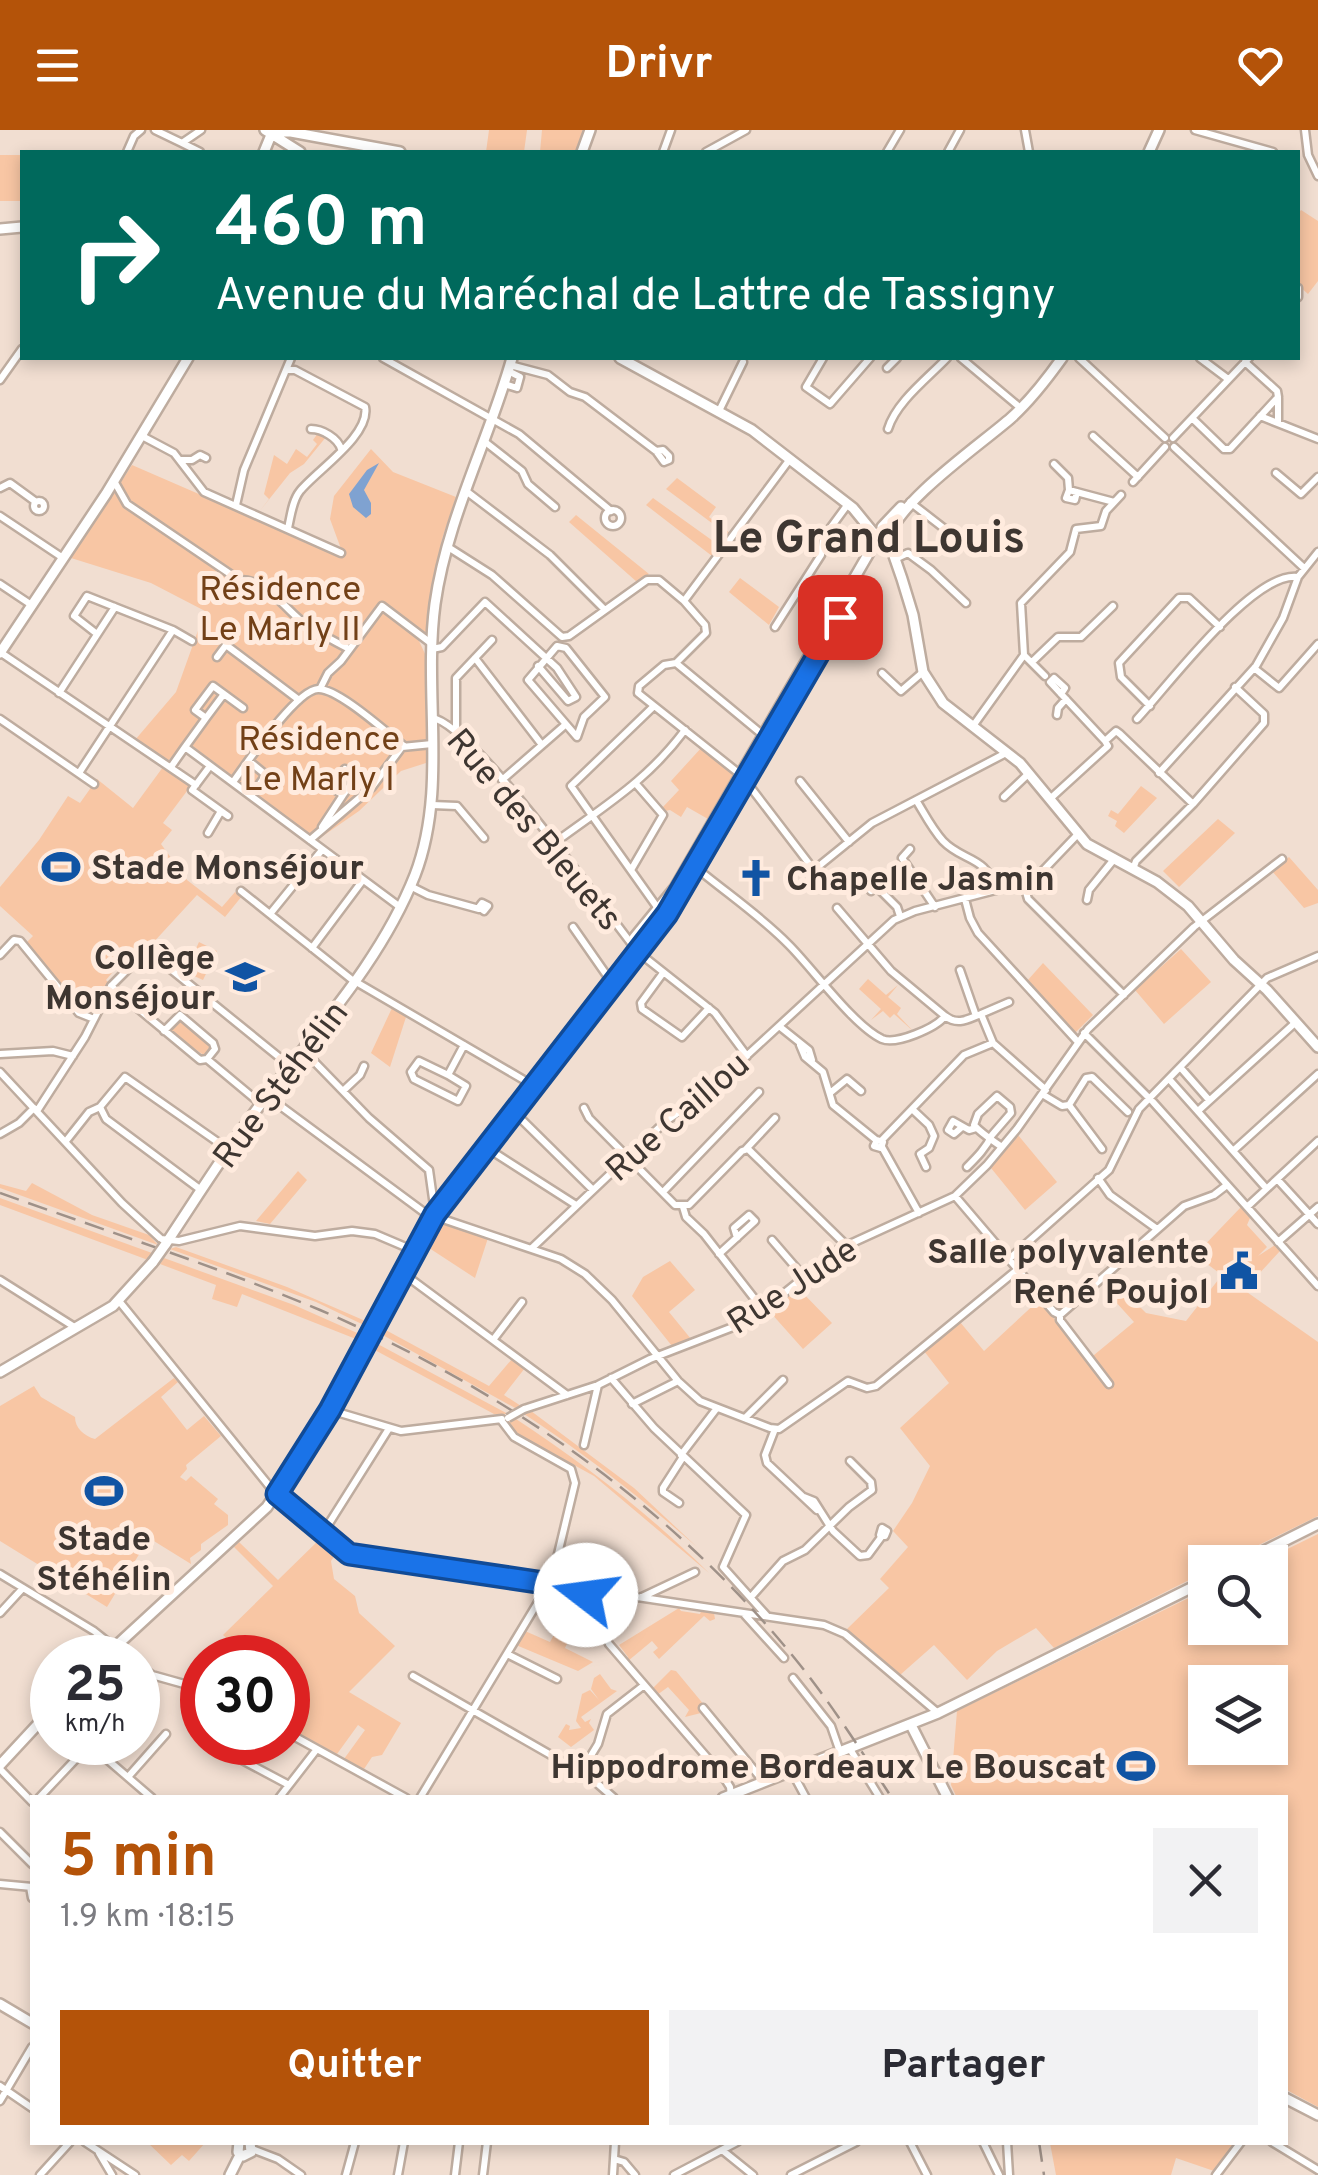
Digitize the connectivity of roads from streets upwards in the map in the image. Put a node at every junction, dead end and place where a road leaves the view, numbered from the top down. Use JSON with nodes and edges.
{"nodes":[{"id":1,"x":155,"y":130,"type":"edge"},
{"id":2,"x":201,"y":130,"type":"edge"},
{"id":3,"x":746,"y":130,"type":"edge"},
{"id":4,"x":1195,"y":130,"type":"edge"},
{"id":5,"x":1305,"y":130,"type":"edge"},
{"id":6,"x":270,"y":131,"type":"edge"},
{"id":7,"x":312,"y":136,"type":"junction"},
{"id":8,"x":179,"y":142,"type":"junction"},
{"id":9,"x":172,"y":150,"type":"edge"},
{"id":10,"x":196,"y":150,"type":"edge"},
{"id":11,"x":297,"y":150,"type":"edge"},
{"id":12,"x":300,"y":150,"type":"edge"},
{"id":13,"x":389,"y":150,"type":"edge"},
{"id":14,"x":710,"y":150,"type":"edge"},
{"id":15,"x":1266,"y":150,"type":"edge"},
{"id":16,"x":1300,"y":160,"type":"edge"},
{"id":17,"x":1311,"y":163,"type":"junction"},
{"id":18,"x":1318,"y":176,"type":"edge"},
{"id":19,"x":20,"y":353,"type":"edge"},
{"id":20,"x":187,"y":360,"type":"edge"},
{"id":21,"x":291,"y":360,"type":"edge"},
{"id":22,"x":388,"y":360,"type":"edge"},
{"id":23,"x":624,"y":360,"type":"edge"},
{"id":24,"x":821,"y":360,"type":"edge"},
{"id":25,"x":868,"y":360,"type":"edge"},
{"id":26,"x":895,"y":360,"type":"edge"},
{"id":27,"x":945,"y":360,"type":"edge"},
{"id":28,"x":963,"y":360,"type":"edge"},
{"id":29,"x":1057,"y":360,"type":"edge"},
{"id":30,"x":1081,"y":360,"type":"edge"},
{"id":31,"x":1203,"y":360,"type":"edge"},
{"id":32,"x":1247,"y":360,"type":"edge"},
{"id":33,"x":743,"y":362,"type":"dead end"},
{"id":34,"x":510,"y":364,"type":"edge"},
{"id":35,"x":887,"y":368,"type":"dead end"},
{"id":36,"x":286,"y":370,"type":"junction"},
{"id":37,"x":0,"y":380,"type":"edge"},
{"id":38,"x":1228,"y":380,"type":"junction"},
{"id":39,"x":1278,"y":397,"type":"junction"},
{"id":40,"x":1019,"y":406,"type":"junction"},
{"id":41,"x":719,"y":411,"type":"junction"},
{"id":42,"x":1260,"y":416,"type":"junction"},
{"id":43,"x":492,"y":417,"type":"junction"},
{"id":44,"x":1192,"y":418,"type":"junction"},
{"id":45,"x":1278,"y":422,"type":"junction"},
{"id":46,"x":311,"y":428,"type":"dead end"},
{"id":47,"x":888,"y":429,"type":"dead end"},
{"id":48,"x":142,"y":436,"type":"junction"},
{"id":49,"x":1093,"y":436,"type":"dead end"},
{"id":50,"x":1318,"y":439,"type":"edge"},
{"id":51,"x":484,"y":441,"type":"junction"},
{"id":52,"x":1169,"y":442,"type":"junction"},
{"id":53,"x":341,"y":449,"type":"junction"},
{"id":54,"x":656,"y":451,"type":"dead end"},
{"id":55,"x":206,"y":458,"type":"dead end"},
{"id":56,"x":790,"y":459,"type":"junction"},
{"id":57,"x":180,"y":460,"type":"junction"},
{"id":58,"x":1054,"y":464,"type":"dead end"},
{"id":59,"x":1276,"y":473,"type":"dead end"},
{"id":60,"x":1318,"y":478,"type":"edge"},
{"id":61,"x":114,"y":481,"type":"junction"},
{"id":62,"x":0,"y":488,"type":"edge"},
{"id":63,"x":466,"y":491,"type":"junction"},
{"id":64,"x":1121,"y":495,"type":"dead end"},
{"id":65,"x":36,"y":502,"type":"dead end"},
{"id":66,"x":1114,"y":502,"type":"junction"},
{"id":67,"x":911,"y":503,"type":"junction"},
{"id":68,"x":848,"y":504,"type":"junction"},
{"id":69,"x":236,"y":506,"type":"junction"},
{"id":70,"x":554,"y":507,"type":"dead end"},
{"id":71,"x":611,"y":511,"type":"dead end"},
{"id":72,"x":0,"y":516,"type":"edge"},
{"id":73,"x":288,"y":528,"type":"junction"},
{"id":74,"x":882,"y":535,"type":"junction"},
{"id":75,"x":959,"y":540,"type":"dead end"},
{"id":76,"x":448,"y":546,"type":"junction"},
{"id":77,"x":1318,"y":552,"type":"edge"},
{"id":78,"x":341,"y":553,"type":"dead end"},
{"id":79,"x":63,"y":558,"type":"junction"},
{"id":80,"x":897,"y":558,"type":"junction"},
{"id":81,"x":1304,"y":568,"type":"junction"},
{"id":82,"x":1298,"y":577,"type":"junction"},
{"id":83,"x":0,"y":584,"type":"edge"},
{"id":84,"x":684,"y":601,"type":"junction"},
{"id":85,"x":966,"y":602,"type":"dead end"},
{"id":86,"x":30,"y":604,"type":"junction"},
{"id":87,"x":1113,"y":606,"type":"dead end"},
{"id":88,"x":115,"y":607,"type":"junction"},
{"id":89,"x":604,"y":610,"type":"junction"},
{"id":90,"x":775,"y":627,"type":"dead end"},
{"id":91,"x":1220,"y":627,"type":"junction"},
{"id":92,"x":173,"y":630,"type":"junction"},
{"id":93,"x":97,"y":634,"type":"junction"},
{"id":94,"x":492,"y":640,"type":"dead end"},
{"id":95,"x":192,"y":641,"type":"dead end"},
{"id":96,"x":1318,"y":644,"type":"edge"},
{"id":97,"x":432,"y":647,"type":"junction"},
{"id":98,"x":349,"y":649,"type":"junction"},
{"id":99,"x":0,"y":652,"type":"edge"},
{"id":100,"x":1024,"y":654,"type":"junction"},
{"id":101,"x":217,"y":657,"type":"dead end"},
{"id":102,"x":474,"y":658,"type":"junction"},
{"id":103,"x":544,"y":658,"type":"junction"},
{"id":104,"x":676,"y":662,"type":"junction"},
{"id":105,"x":1032,"y":662,"type":"junction"},
{"id":106,"x":538,"y":666,"type":"junction"},
{"id":107,"x":1254,"y":668,"type":"junction"},
{"id":108,"x":923,"y":672,"type":"junction"},
{"id":109,"x":882,"y":673,"type":"dead end"},
{"id":110,"x":1045,"y":676,"type":"dead end"},
{"id":111,"x":1236,"y":687,"type":"junction"},
{"id":112,"x":320,"y":689,"type":"junction"},
{"id":113,"x":59,"y":693,"type":"junction"},
{"id":114,"x":224,"y":694,"type":"junction"},
{"id":115,"x":299,"y":700,"type":"junction"},
{"id":116,"x":654,"y":706,"type":"junction"},
{"id":117,"x":1150,"y":706,"type":"junction"},
{"id":118,"x":243,"y":708,"type":"dead end"},
{"id":119,"x":1057,"y":715,"type":"dead end"},
{"id":120,"x":962,"y":717,"type":"junction"},
{"id":121,"x":206,"y":718,"type":"junction"},
{"id":122,"x":432,"y":718,"type":"junction"},
{"id":123,"x":1137,"y":719,"type":"dead end"},
{"id":124,"x":0,"y":720,"type":"edge"},
{"id":125,"x":565,"y":725,"type":"junction"},
{"id":126,"x":109,"y":726,"type":"junction"},
{"id":127,"x":974,"y":726,"type":"junction"},
{"id":128,"x":685,"y":730,"type":"junction"},
{"id":129,"x":456,"y":731,"type":"junction"},
{"id":130,"x":767,"y":737,"type":"junction"},
{"id":131,"x":432,"y":744,"type":"junction"},
{"id":132,"x":1107,"y":744,"type":"junction"},
{"id":133,"x":542,"y":745,"type":"junction"},
{"id":134,"x":404,"y":746,"type":"junction"},
{"id":135,"x":185,"y":747,"type":"junction"},
{"id":136,"x":1006,"y":752,"type":"junction"},
{"id":137,"x":1015,"y":760,"type":"junction"},
{"id":138,"x":249,"y":761,"type":"junction"},
{"id":139,"x":210,"y":766,"type":"junction"},
{"id":140,"x":170,"y":767,"type":"junction"},
{"id":141,"x":79,"y":773,"type":"junction"},
{"id":142,"x":1160,"y":774,"type":"junction"},
{"id":143,"x":357,"y":776,"type":"junction"},
{"id":144,"x":1026,"y":776,"type":"junction"},
{"id":145,"x":743,"y":778,"type":"junction"},
{"id":146,"x":502,"y":780,"type":"junction"},
{"id":147,"x":800,"y":781,"type":"dead end"},
{"id":148,"x":232,"y":782,"type":"junction"},
{"id":149,"x":94,"y":784,"type":"dead end"},
{"id":150,"x":637,"y":785,"type":"junction"},
{"id":151,"x":372,"y":786,"type":"junction"},
{"id":152,"x":194,"y":788,"type":"junction"},
{"id":153,"x":251,"y":796,"type":"junction"},
{"id":154,"x":342,"y":796,"type":"junction"},
{"id":155,"x":1004,"y":797,"type":"dead end"},
{"id":156,"x":1051,"y":798,"type":"junction"},
{"id":157,"x":916,"y":800,"type":"junction"},
{"id":158,"x":1194,"y":804,"type":"junction"},
{"id":159,"x":432,"y":805,"type":"junction"},
{"id":160,"x":591,"y":816,"type":"junction"},
{"id":161,"x":322,"y":828,"type":"junction"},
{"id":162,"x":208,"y":833,"type":"dead end"},
{"id":163,"x":1078,"y":834,"type":"junction"},
{"id":164,"x":484,"y":838,"type":"dead end"},
{"id":165,"x":310,"y":840,"type":"junction"},
{"id":166,"x":849,"y":842,"type":"junction"},
{"id":167,"x":552,"y":844,"type":"junction"},
{"id":168,"x":910,"y":849,"type":"dead end"},
{"id":169,"x":322,"y":850,"type":"junction"},
{"id":170,"x":1114,"y":859,"type":"junction"},
{"id":171,"x":1282,"y":859,"type":"dead end"},
{"id":172,"x":694,"y":866,"type":"junction"},
{"id":173,"x":1134,"y":868,"type":"junction"},
{"id":174,"x":631,"y":871,"type":"junction"},
{"id":175,"x":364,"y":880,"type":"junction"},
{"id":176,"x":1023,"y":882,"type":"junction"},
{"id":177,"x":875,"y":885,"type":"dead end"},
{"id":178,"x":410,"y":886,"type":"junction"},
{"id":179,"x":996,"y":890,"type":"junction"},
{"id":180,"x":241,"y":891,"type":"dead end"},
{"id":181,"x":964,"y":899,"type":"junction"},
{"id":182,"x":1087,"y":900,"type":"dead end"},
{"id":183,"x":400,"y":907,"type":"junction"},
{"id":184,"x":657,"y":907,"type":"junction"},
{"id":185,"x":935,"y":907,"type":"junction"},
{"id":186,"x":837,"y":908,"type":"dead end"},
{"id":187,"x":479,"y":909,"type":"dead end"},
{"id":188,"x":270,"y":914,"type":"junction"},
{"id":189,"x":900,"y":916,"type":"junction"},
{"id":190,"x":1203,"y":923,"type":"junction"},
{"id":191,"x":573,"y":926,"type":"dead end"},
{"id":192,"x":866,"y":943,"type":"junction"},
{"id":193,"x":312,"y":948,"type":"junction"},
{"id":194,"x":636,"y":949,"type":"junction"},
{"id":195,"x":0,"y":955,"type":"edge"},
{"id":196,"x":1316,"y":960,"type":"edge"},
{"id":197,"x":960,"y":970,"type":"dead end"},
{"id":198,"x":663,"y":973,"type":"junction"},
{"id":199,"x":610,"y":980,"type":"junction"},
{"id":200,"x":357,"y":982,"type":"junction"},
{"id":201,"x":824,"y":984,"type":"junction"},
{"id":202,"x":112,"y":986,"type":"junction"},
{"id":203,"x":1260,"y":986,"type":"junction"},
{"id":204,"x":1124,"y":995,"type":"junction"},
{"id":205,"x":1009,"y":1002,"type":"dead end"},
{"id":206,"x":710,"y":1008,"type":"junction"},
{"id":207,"x":979,"y":1015,"type":"junction"},
{"id":208,"x":945,"y":1016,"type":"junction"},
{"id":209,"x":94,"y":1019,"type":"junction"},
{"id":210,"x":1293,"y":1024,"type":"junction"},
{"id":211,"x":778,"y":1026,"type":"junction"},
{"id":212,"x":164,"y":1030,"type":"junction"},
{"id":213,"x":1084,"y":1033,"type":"junction"},
{"id":214,"x":1078,"y":1041,"type":"junction"},
{"id":215,"x":993,"y":1043,"type":"junction"},
{"id":216,"x":464,"y":1044,"type":"junction"},
{"id":217,"x":1318,"y":1047,"type":"edge"},
{"id":218,"x":303,"y":1050,"type":"junction"},
{"id":219,"x":0,"y":1054,"type":"edge"},
{"id":220,"x":73,"y":1056,"type":"junction"},
{"id":221,"x":747,"y":1056,"type":"junction"},
{"id":222,"x":1318,"y":1056,"type":"edge"},
{"id":223,"x":207,"y":1060,"type":"junction"},
{"id":224,"x":290,"y":1066,"type":"junction"},
{"id":225,"x":364,"y":1066,"type":"dead end"},
{"id":226,"x":1180,"y":1067,"type":"junction"},
{"id":227,"x":0,"y":1072,"type":"edge"},
{"id":228,"x":1318,"y":1074,"type":"edge"},
{"id":229,"x":448,"y":1076,"type":"junction"},
{"id":230,"x":1169,"y":1079,"type":"junction"},
{"id":231,"x":532,"y":1084,"type":"junction"},
{"id":232,"x":343,"y":1091,"type":"junction"},
{"id":233,"x":861,"y":1091,"type":"dead end"},
{"id":234,"x":758,"y":1092,"type":"dead end"},
{"id":235,"x":1044,"y":1092,"type":"junction"},
{"id":236,"x":830,"y":1094,"type":"junction"},
{"id":237,"x":1149,"y":1098,"type":"junction"},
{"id":238,"x":264,"y":1100,"type":"junction"},
{"id":239,"x":1209,"y":1100,"type":"junction"},
{"id":240,"x":1068,"y":1104,"type":"junction"},
{"id":241,"x":100,"y":1108,"type":"junction"},
{"id":242,"x":584,"y":1108,"type":"dead end"},
{"id":243,"x":36,"y":1109,"type":"junction"},
{"id":244,"x":912,"y":1109,"type":"junction"},
{"id":245,"x":1198,"y":1111,"type":"junction"},
{"id":246,"x":514,"y":1112,"type":"junction"},
{"id":247,"x":1128,"y":1112,"type":"dead end"},
{"id":248,"x":775,"y":1118,"type":"dead end"},
{"id":249,"x":962,"y":1128,"type":"dead end"},
{"id":250,"x":976,"y":1128,"type":"junction"},
{"id":251,"x":0,"y":1134,"type":"edge"},
{"id":252,"x":990,"y":1138,"type":"junction"},
{"id":253,"x":66,"y":1141,"type":"junction"},
{"id":254,"x":1318,"y":1141,"type":"edge"},
{"id":255,"x":880,"y":1143,"type":"junction"},
{"id":256,"x":1002,"y":1147,"type":"junction"},
{"id":257,"x":486,"y":1148,"type":"junction"},
{"id":258,"x":1102,"y":1149,"type":"dead end"},
{"id":259,"x":229,"y":1150,"type":"junction"},
{"id":260,"x":745,"y":1150,"type":"junction"},
{"id":261,"x":1233,"y":1151,"type":"junction"},
{"id":262,"x":628,"y":1157,"type":"junction"},
{"id":263,"x":926,"y":1167,"type":"dead end"},
{"id":264,"x":966,"y":1167,"type":"dead end"},
{"id":265,"x":1098,"y":1178,"type":"junction"},
{"id":266,"x":1276,"y":1179,"type":"junction"},
{"id":267,"x":1227,"y":1186,"type":"junction"},
{"id":268,"x":1266,"y":1188,"type":"junction"},
{"id":269,"x":202,"y":1190,"type":"junction"},
{"id":270,"x":593,"y":1190,"type":"junction"},
{"id":271,"x":662,"y":1192,"type":"junction"},
{"id":272,"x":954,"y":1196,"type":"junction"},
{"id":273,"x":576,"y":1205,"type":"junction"},
{"id":274,"x":682,"y":1206,"type":"junction"},
{"id":275,"x":1246,"y":1206,"type":"junction"},
{"id":276,"x":1318,"y":1207,"type":"edge"},
{"id":277,"x":919,"y":1213,"type":"junction"},
{"id":278,"x":430,"y":1214,"type":"junction"},
{"id":279,"x":1309,"y":1215,"type":"junction"},
{"id":280,"x":1318,"y":1224,"type":"edge"},
{"id":281,"x":1158,"y":1228,"type":"junction"},
{"id":282,"x":737,"y":1238,"type":"dead end"},
{"id":283,"x":772,"y":1240,"type":"dead end"},
{"id":284,"x":1278,"y":1242,"type":"junction"},
{"id":285,"x":166,"y":1243,"type":"junction"},
{"id":286,"x":846,"y":1244,"type":"junction"},
{"id":287,"x":532,"y":1249,"type":"junction"},
{"id":288,"x":416,"y":1252,"type":"junction"},
{"id":289,"x":719,"y":1254,"type":"junction"},
{"id":290,"x":1009,"y":1259,"type":"junction"},
{"id":291,"x":1018,"y":1269,"type":"junction"},
{"id":292,"x":404,"y":1274,"type":"junction"},
{"id":293,"x":804,"y":1277,"type":"junction"},
{"id":294,"x":0,"y":1280,"type":"edge"},
{"id":295,"x":1318,"y":1286,"type":"edge"},
{"id":296,"x":119,"y":1302,"type":"junction"},
{"id":297,"x":522,"y":1302,"type":"dead end"},
{"id":298,"x":764,"y":1310,"type":"junction"},
{"id":299,"x":1061,"y":1314,"type":"junction"},
{"id":300,"x":76,"y":1328,"type":"junction"},
{"id":301,"x":493,"y":1340,"type":"junction"},
{"id":302,"x":658,"y":1356,"type":"junction"},
{"id":303,"x":0,"y":1372,"type":"edge"},
{"id":304,"x":611,"y":1378,"type":"junction"},
{"id":305,"x":783,"y":1380,"type":"dead end"},
{"id":306,"x":678,"y":1381,"type":"junction"},
{"id":307,"x":1109,"y":1384,"type":"dead end"},
{"id":308,"x":598,"y":1385,"type":"junction"},
{"id":309,"x":568,"y":1396,"type":"junction"},
{"id":310,"x":632,"y":1404,"type":"junction"},
{"id":311,"x":716,"y":1408,"type":"junction"},
{"id":312,"x":330,"y":1410,"type":"junction"},
{"id":313,"x":744,"y":1418,"type":"junction"},
{"id":314,"x":504,"y":1419,"type":"junction"},
{"id":315,"x":775,"y":1429,"type":"junction"},
{"id":316,"x":388,"y":1430,"type":"junction"},
{"id":317,"x":584,"y":1444,"type":"dead end"},
{"id":318,"x":682,"y":1456,"type":"junction"},
{"id":319,"x":850,"y":1460,"type":"dead end"},
{"id":320,"x":277,"y":1494,"type":"junction"},
{"id":321,"x":680,"y":1503,"type":"dead end"},
{"id":322,"x":1318,"y":1524,"type":"edge"},
{"id":323,"x":831,"y":1525,"type":"junction"},
{"id":324,"x":324,"y":1533,"type":"junction"},
{"id":325,"x":882,"y":1536,"type":"dead end"},
{"id":326,"x":1276,"y":1545,"type":"edge"},
{"id":327,"x":696,"y":1572,"type":"dead end"},
{"id":328,"x":0,"y":1574,"type":"edge"},
{"id":329,"x":549,"y":1584,"type":"junction"},
{"id":330,"x":23,"y":1588,"type":"junction"},
{"id":331,"x":584,"y":1589,"type":"junction"},
{"id":332,"x":1188,"y":1589,"type":"edge"},
{"id":333,"x":750,"y":1597,"type":"junction"},
{"id":334,"x":642,"y":1598,"type":"junction"},
{"id":335,"x":0,"y":1612,"type":"edge"},
{"id":336,"x":745,"y":1615,"type":"junction"},
{"id":337,"x":768,"y":1617,"type":"junction"},
{"id":338,"x":95,"y":1635,"type":"edge"},
{"id":339,"x":127,"y":1635,"type":"edge"},
{"id":340,"x":507,"y":1654,"type":"junction"},
{"id":341,"x":784,"y":1658,"type":"dead end"},
{"id":342,"x":413,"y":1676,"type":"dead end"},
{"id":343,"x":794,"y":1678,"type":"dead end"},
{"id":344,"x":558,"y":1680,"type":"dead end"},
{"id":345,"x":644,"y":1686,"type":"junction"},
{"id":346,"x":704,"y":1708,"type":"dead end"},
{"id":347,"x":471,"y":1710,"type":"junction"},
{"id":348,"x":938,"y":1714,"type":"junction"},
{"id":349,"x":911,"y":1725,"type":"junction"},
{"id":350,"x":166,"y":1734,"type":"dead end"},
{"id":351,"x":30,"y":1735,"type":"edge"},
{"id":352,"x":310,"y":1745,"type":"edge"},
{"id":353,"x":317,"y":1749,"type":"junction"},
{"id":354,"x":845,"y":1751,"type":"junction"},
{"id":355,"x":68,"y":1765,"type":"edge"},
{"id":356,"x":113,"y":1765,"type":"edge"},
{"id":357,"x":251,"y":1765,"type":"edge"},
{"id":358,"x":0,"y":1767,"type":"edge"},
{"id":359,"x":581,"y":1772,"type":"junction"},
{"id":360,"x":792,"y":1772,"type":"junction"},
{"id":361,"x":128,"y":1777,"type":"junction"},
{"id":362,"x":764,"y":1782,"type":"junction"},
{"id":363,"x":289,"y":1786,"type":"junction"},
{"id":364,"x":31,"y":1795,"type":"edge"},
{"id":365,"x":41,"y":1795,"type":"edge"},
{"id":366,"x":147,"y":1795,"type":"edge"},
{"id":367,"x":282,"y":1795,"type":"edge"},
{"id":368,"x":401,"y":1795,"type":"edge"},
{"id":369,"x":422,"y":1795,"type":"edge"},
{"id":370,"x":610,"y":1795,"type":"edge"},
{"id":371,"x":728,"y":1795,"type":"edge"},
{"id":372,"x":733,"y":1795,"type":"edge"},
{"id":373,"x":804,"y":1795,"type":"edge"},
{"id":374,"x":878,"y":1795,"type":"edge"},
{"id":375,"x":946,"y":1795,"type":"edge"},
{"id":376,"x":0,"y":1832,"type":"edge"},
{"id":377,"x":30,"y":1862,"type":"edge"},
{"id":378,"x":0,"y":1884,"type":"edge"},
{"id":379,"x":30,"y":1887,"type":"edge"},
{"id":380,"x":0,"y":2004,"type":"edge"},
{"id":381,"x":30,"y":2023,"type":"edge"},
{"id":382,"x":30,"y":2050,"type":"edge"},
{"id":383,"x":3,"y":2089,"type":"edge"},
{"id":384,"x":1288,"y":2100,"type":"edge"},
{"id":385,"x":0,"y":2101,"type":"edge"},
{"id":386,"x":30,"y":2107,"type":"edge"},
{"id":387,"x":1318,"y":2115,"type":"edge"},
{"id":388,"x":67,"y":2145,"type":"edge"},
{"id":389,"x":89,"y":2145,"type":"edge"},
{"id":390,"x":354,"y":2145,"type":"edge"},
{"id":391,"x":403,"y":2145,"type":"edge"},
{"id":392,"x":459,"y":2145,"type":"edge"},
{"id":393,"x":487,"y":2145,"type":"edge"},
{"id":394,"x":614,"y":2145,"type":"edge"},
{"id":395,"x":731,"y":2145,"type":"edge"},
{"id":396,"x":850,"y":2145,"type":"edge"},
{"id":397,"x":912,"y":2145,"type":"edge"},
{"id":398,"x":984,"y":2145,"type":"edge"},
{"id":399,"x":1007,"y":2145,"type":"edge"},
{"id":400,"x":1239,"y":2145,"type":"edge"},
{"id":401,"x":1277,"y":2145,"type":"edge"},
{"id":402,"x":238,"y":2146,"type":"edge"},
{"id":403,"x":251,"y":2146,"type":"edge"},
{"id":404,"x":722,"y":2150,"type":"junction"},
{"id":405,"x":99,"y":2152,"type":"junction"},
{"id":406,"x":614,"y":2160,"type":"junction"},
{"id":407,"x":1318,"y":2170,"type":"edge"},
{"id":408,"x":40,"y":2175,"type":"edge"},
{"id":409,"x":112,"y":2175,"type":"edge"},
{"id":410,"x":135,"y":2175,"type":"edge"},
{"id":411,"x":230,"y":2175,"type":"edge"},
{"id":412,"x":301,"y":2175,"type":"edge"},
{"id":413,"x":346,"y":2175,"type":"edge"},
{"id":414,"x":398,"y":2175,"type":"edge"},
{"id":415,"x":455,"y":2175,"type":"edge"},
{"id":416,"x":483,"y":2175,"type":"edge"},
{"id":417,"x":613,"y":2175,"type":"edge"},
{"id":418,"x":635,"y":2175,"type":"edge"},
{"id":419,"x":674,"y":2175,"type":"edge"},
{"id":420,"x":753,"y":2175,"type":"edge"},
{"id":421,"x":792,"y":2175,"type":"edge"},
{"id":422,"x":927,"y":2175,"type":"edge"},
{"id":423,"x":999,"y":2175,"type":"edge"},
{"id":424,"x":1008,"y":2175,"type":"edge"},
{"id":425,"x":1216,"y":2175,"type":"edge"}],
"edges":[{"from":1,"to":8,"type":"street"},
{"from":2,"to":8,"type":"street"},
{"from":3,"to":14,"type":"street"},
{"from":4,"to":15,"type":"street"},
{"from":5,"to":17,"type":"street"},
{"from":6,"to":7,"type":"street"},
{"from":6,"to":11,"type":"street"},
{"from":7,"to":12,"type":"street"},
{"from":7,"to":13,"type":"street"},
{"from":8,"to":9,"type":"street"},
{"from":8,"to":10,"type":"street"},
{"from":16,"to":17,"type":"street"},
{"from":17,"to":18,"type":"street"},
{"from":19,"to":37,"type":"street"},
{"from":20,"to":48,"type":"street"},
{"from":21,"to":36,"type":"street"},
{"from":22,"to":43,"type":"street"},
{"from":23,"to":41,"type":"street"},
{"from":24,"to":25,"type":"street"},
{"from":26,"to":35,"type":"street"},
{"from":27,"to":47,"type":"street"},
{"from":28,"to":40,"type":"street"},
{"from":29,"to":40,"type":"street"},
{"from":30,"to":52,"type":"street"},
{"from":31,"to":38,"type":"street"},
{"from":32,"to":38,"type":"street"},
{"from":32,"to":39,"type":"street"},
{"from":33,"to":41,"type":"street"},
{"from":34,"to":43,"type":"street","name":"Rue Stéhélin"},
{"from":34,"to":54,"type":"street"},
{"from":36,"to":53,"type":"street"},
{"from":36,"to":69,"type":"street"},
{"from":38,"to":44,"type":"street"},
{"from":39,"to":42,"type":"street"},
{"from":39,"to":45,"type":"street"},
{"from":40,"to":67,"type":"street"},
{"from":40,"to":74,"type":"street"},
{"from":41,"to":56,"type":"street"},
{"from":42,"to":44,"type":"street"},
{"from":42,"to":45,"type":"street"},
{"from":43,"to":51,"type":"street","name":"Rue Stéhélin"},
{"from":43,"to":71,"type":"street"},
{"from":44,"to":52,"type":"street"},
{"from":45,"to":50,"type":"street"},
{"from":46,"to":53,"type":"street"},
{"from":48,"to":57,"type":"street"},
{"from":48,"to":61,"type":"street"},
{"from":49,"to":52,"type":"street"},
{"from":51,"to":63,"type":"street","name":"Rue Stéhélin"},
{"from":51,"to":70,"type":"street"},
{"from":52,"to":81,"type":"street"},
{"from":53,"to":73,"type":"street"},
{"from":55,"to":57,"type":"street"},
{"from":56,"to":68,"type":"street"},
{"from":56,"to":84,"type":"street"},
{"from":57,"to":69,"type":"street"},
{"from":58,"to":66,"type":"street"},
{"from":59,"to":60,"type":"street"},
{"from":61,"to":79,"type":"street"},
{"from":61,"to":98,"type":"street"},
{"from":62,"to":65,"type":"street"},
{"from":63,"to":76,"type":"street","name":"Rue Stéhélin"},
{"from":63,"to":89,"type":"street"},
{"from":64,"to":66,"type":"street"},
{"from":66,"to":100,"type":"street"},
{"from":67,"to":74,"type":"street"},
{"from":67,"to":75,"type":"street"},
{"from":68,"to":74,"type":"street"},
{"from":68,"to":90,"type":"street"},
{"from":69,"to":73,"type":"street"},
{"from":72,"to":79,"type":"street"},
{"from":73,"to":78,"type":"street"},
{"from":74,"to":80,"type":"street"},
{"from":74,"to":130,"type":"street"},
{"from":76,"to":89,"type":"street"},
{"from":76,"to":97,"type":"street","name":"Rue Stéhélin"},
{"from":77,"to":81,"type":"street"},
{"from":79,"to":86,"type":"street"},
{"from":80,"to":85,"type":"street"},
{"from":80,"to":108,"type":"street"},
{"from":80,"to":120,"type":"street"},
{"from":81,"to":82,"type":"street"},
{"from":82,"to":91,"type":"street"},
{"from":82,"to":107,"type":"street"},
{"from":83,"to":86,"type":"street"},
{"from":84,"to":89,"type":"street"},
{"from":84,"to":104,"type":"street"},
{"from":86,"to":99,"type":"street"},
{"from":87,"to":105,"type":"street"},
{"from":88,"to":92,"type":"street"},
{"from":88,"to":93,"type":"street"},
{"from":88,"to":93,"type":"street"},
{"from":91,"to":117,"type":"street"},
{"from":91,"to":117,"type":"street"},
{"from":92,"to":95,"type":"street"},
{"from":92,"to":126,"type":"street"},
{"from":93,"to":113,"type":"street"},
{"from":94,"to":102,"type":"street"},
{"from":96,"to":107,"type":"street"},
{"from":97,"to":98,"type":"street"},
{"from":97,"to":103,"type":"street"},
{"from":97,"to":122,"type":"street","name":"Rue Stéhélin"},
{"from":98,"to":112,"type":"street"},
{"from":99,"to":113,"type":"street"},
{"from":100,"to":105,"type":"street"},
{"from":100,"to":127,"type":"street"},
{"from":101,"to":115,"type":"street"},
{"from":102,"to":129,"type":"street"},
{"from":102,"to":133,"type":"street"},
{"from":103,"to":106,"type":"street"},
{"from":103,"to":106,"type":"street"},
{"from":103,"to":125,"type":"street"},
{"from":104,"to":116,"type":"street"},
{"from":104,"to":130,"type":"street"},
{"from":105,"to":110,"type":"street"},
{"from":106,"to":125,"type":"street"},
{"from":107,"to":111,"type":"street"},
{"from":108,"to":109,"type":"street"},
{"from":108,"to":120,"type":"street"},
{"from":111,"to":142,"type":"street"},
{"from":111,"to":158,"type":"street"},
{"from":112,"to":115,"type":"street"},
{"from":112,"to":134,"type":"street"},
{"from":113,"to":126,"type":"street"},
{"from":114,"to":118,"type":"street"},
{"from":114,"to":121,"type":"street"},
{"from":114,"to":121,"type":"street"},
{"from":115,"to":138,"type":"street"},
{"from":116,"to":128,"type":"street"},
{"from":116,"to":160,"type":"street"},
{"from":117,"to":123,"type":"street"},
{"from":119,"to":132,"type":"street"},
{"from":120,"to":127,"type":"street"},
{"from":121,"to":135,"type":"street"},
{"from":122,"to":129,"type":"street","name":"Rue des Bleuets"},
{"from":122,"to":131,"type":"street","name":"Rue Stéhélin"},
{"from":124,"to":141,"type":"street"},
{"from":125,"to":133,"type":"street"},
{"from":126,"to":140,"type":"street"},
{"from":126,"to":141,"type":"street"},
{"from":127,"to":136,"type":"street"},
{"from":128,"to":145,"type":"street"},
{"from":128,"to":150,"type":"street"},
{"from":129,"to":146,"type":"street","name":"Rue des Bleuets"},
{"from":130,"to":145,"type":"street"},
{"from":131,"to":134,"type":"street"},
{"from":131,"to":159,"type":"street","name":"Rue Stéhélin"},
{"from":132,"to":142,"type":"street"},
{"from":132,"to":156,"type":"street"},
{"from":133,"to":146,"type":"street"},
{"from":134,"to":151,"type":"street"},
{"from":135,"to":139,"type":"street"},
{"from":135,"to":140,"type":"street"},
{"from":136,"to":137,"type":"street"},
{"from":136,"to":157,"type":"street"},
{"from":137,"to":144,"type":"street"},
{"from":137,"to":156,"type":"street"},
{"from":138,"to":148,"type":"street"},
{"from":138,"to":153,"type":"street"},
{"from":139,"to":148,"type":"street"},
{"from":139,"to":152,"type":"street"},
{"from":140,"to":152,"type":"street"},
{"from":141,"to":149,"type":"street"},
{"from":142,"to":158,"type":"street"},
{"from":143,"to":151,"type":"street"},
{"from":143,"to":154,"type":"street"},
{"from":143,"to":154,"type":"street"},
{"from":144,"to":155,"type":"street"},
{"from":144,"to":163,"type":"street"},
{"from":145,"to":166,"type":"street"},
{"from":145,"to":172,"type":"street"},
{"from":145,"to":184,"type":"street"},
{"from":146,"to":167,"type":"street","name":"Rue des Bleuets"},
{"from":147,"to":166,"type":"street"},
{"from":148,"to":153,"type":"street"},
{"from":150,"to":160,"type":"street"},
{"from":150,"to":174,"type":"street"},
{"from":151,"to":161,"type":"street"},
{"from":152,"to":162,"type":"street"},
{"from":153,"to":165,"type":"street"},
{"from":154,"to":161,"type":"street"},
{"from":156,"to":163,"type":"street"},
{"from":157,"to":166,"type":"street"},
{"from":157,"to":179,"type":"street"},
{"from":158,"to":173,"type":"street"},
{"from":159,"to":164,"type":"street"},
{"from":159,"to":178,"type":"street","name":"Rue Stéhélin"},
{"from":160,"to":167,"type":"street"},
{"from":160,"to":174,"type":"street"},
{"from":161,"to":165,"type":"street"},
{"from":163,"to":170,"type":"street"},
{"from":163,"to":176,"type":"street"},
{"from":165,"to":169,"type":"street"},
{"from":167,"to":194,"type":"street","name":"Rue des Bleuets"},
{"from":168,"to":185,"type":"street"},
{"from":169,"to":175,"type":"street"},
{"from":169,"to":188,"type":"street"},
{"from":170,"to":173,"type":"street"},
{"from":170,"to":182,"type":"street"},
{"from":171,"to":190,"type":"street","name":"Rue Jude"},
{"from":172,"to":194,"type":"street"},
{"from":172,"to":201,"type":"street"},
{"from":173,"to":190,"type":"street"},
{"from":174,"to":184,"type":"street"},
{"from":175,"to":183,"type":"street"},
{"from":175,"to":193,"type":"street"},
{"from":176,"to":179,"type":"street"},
{"from":176,"to":204,"type":"street"},
{"from":177,"to":189,"type":"street"},
{"from":178,"to":183,"type":"street","name":"Rue Stéhélin"},
{"from":178,"to":187,"type":"street"},
{"from":179,"to":181,"type":"street"},
{"from":180,"to":188,"type":"street"},
{"from":181,"to":185,"type":"street"},
{"from":181,"to":214,"type":"street"},
{"from":183,"to":200,"type":"street","name":"Rue Stéhélin"},
{"from":184,"to":194,"type":"street"},
{"from":185,"to":189,"type":"street"},
{"from":186,"to":192,"type":"street"},
{"from":188,"to":193,"type":"street"},
{"from":189,"to":192,"type":"street","name":"Rue Caillou"},
{"from":190,"to":203,"type":"street"},
{"from":190,"to":204,"type":"street","name":"Rue Jude"},
{"from":191,"to":199,"type":"street"},
{"from":192,"to":201,"type":"street","name":"Rue Caillou"},
{"from":192,"to":208,"type":"street"},
{"from":193,"to":200,"type":"street"},
{"from":194,"to":198,"type":"street","name":"Rue des Bleuets"},
{"from":194,"to":199,"type":"street"},
{"from":194,"to":231,"type":"street"},
{"from":195,"to":209,"type":"street"},
{"from":196,"to":203,"type":"street"},
{"from":197,"to":207,"type":"street"},
{"from":198,"to":206,"type":"street","name":"Rue des Bleuets"},
{"from":198,"to":206,"type":"street"},
{"from":199,"to":231,"type":"street"},
{"from":200,"to":216,"type":"street"},
{"from":200,"to":218,"type":"street","name":"Rue Stéhélin"},
{"from":201,"to":208,"type":"street"},
{"from":201,"to":211,"type":"street","name":"Rue Caillou"},
{"from":202,"to":209,"type":"street"},
{"from":202,"to":212,"type":"street"},
{"from":202,"to":224,"type":"street"},
{"from":203,"to":210,"type":"street"},
{"from":203,"to":226,"type":"street"},
{"from":204,"to":213,"type":"street","name":"Rue Jude"},
{"from":205,"to":207,"type":"street"},
{"from":206,"to":221,"type":"street","name":"Rue des Bleuets"},
{"from":207,"to":208,"type":"street"},
{"from":207,"to":215,"type":"street"},
{"from":209,"to":220,"type":"street"},
{"from":210,"to":217,"type":"street"},
{"from":210,"to":222,"type":"street"},
{"from":210,"to":239,"type":"street"},
{"from":211,"to":221,"type":"street","name":"Rue Caillou"},
{"from":211,"to":236,"type":"street"},
{"from":212,"to":223,"type":"street"},
{"from":212,"to":223,"type":"street"},
{"from":213,"to":214,"type":"street","name":"Rue Jude"},
{"from":213,"to":237,"type":"street"},
{"from":214,"to":235,"type":"street","name":"Rue Jude"},
{"from":215,"to":235,"type":"street"},
{"from":215,"to":244,"type":"street"},
{"from":216,"to":229,"type":"street"},
{"from":216,"to":231,"type":"street"},
{"from":218,"to":224,"type":"street","name":"Rue Stéhélin"},
{"from":218,"to":232,"type":"street"},
{"from":219,"to":220,"type":"street"},
{"from":220,"to":243,"type":"street"},
{"from":221,"to":262,"type":"street","name":"Rue Caillou"},
{"from":223,"to":238,"type":"street"},
{"from":224,"to":238,"type":"street","name":"Rue Stéhélin"},
{"from":225,"to":232,"type":"street"},
{"from":226,"to":230,"type":"street"},
{"from":226,"to":239,"type":"street"},
{"from":227,"to":243,"type":"street"},
{"from":228,"to":261,"type":"street"},
{"from":229,"to":229,"type":"street"},
{"from":230,"to":237,"type":"street"},
{"from":230,"to":245,"type":"street"},
{"from":231,"to":246,"type":"street"},
{"from":232,"to":278,"type":"street"},
{"from":233,"to":236,"type":"street"},
{"from":234,"to":271,"type":"street"},
{"from":235,"to":240,"type":"street"},
{"from":235,"to":256,"type":"street","name":"Rue Jude"},
{"from":236,"to":255,"type":"street"},
{"from":237,"to":265,"type":"street"},
{"from":237,"to":267,"type":"street"},
{"from":238,"to":259,"type":"street","name":"Rue Stéhélin"},
{"from":238,"to":278,"type":"street"},
{"from":239,"to":245,"type":"street"},
{"from":240,"to":247,"type":"street"},
{"from":240,"to":258,"type":"street"},
{"from":241,"to":253,"type":"street"},
{"from":241,"to":259,"type":"street"},
{"from":241,"to":269,"type":"street"},
{"from":242,"to":262,"type":"street"},
{"from":243,"to":251,"type":"street"},
{"from":243,"to":253,"type":"street"},
{"from":244,"to":255,"type":"street"},
{"from":244,"to":263,"type":"street"},
{"from":245,"to":261,"type":"street"},
{"from":246,"to":257,"type":"street"},
{"from":246,"to":270,"type":"street"},
{"from":248,"to":260,"type":"street"},
{"from":249,"to":250,"type":"street"},
{"from":250,"to":252,"type":"street"},
{"from":250,"to":252,"type":"street"},
{"from":252,"to":256,"type":"street"},
{"from":252,"to":264,"type":"street"},
{"from":253,"to":285,"type":"street"},
{"from":254,"to":266,"type":"street"},
{"from":255,"to":277,"type":"street"},
{"from":256,"to":272,"type":"street","name":"Rue Jude"},
{"from":257,"to":273,"type":"street"},
{"from":257,"to":278,"type":"street"},
{"from":259,"to":269,"type":"street","name":"Rue Stéhélin"},
{"from":260,"to":274,"type":"street"},
{"from":260,"to":286,"type":"street"},
{"from":261,"to":268,"type":"street"},
{"from":262,"to":270,"type":"street","name":"Rue Caillou"},
{"from":262,"to":271,"type":"street"},
{"from":265,"to":281,"type":"street"},
{"from":265,"to":290,"type":"street"},
{"from":266,"to":268,"type":"street"},
{"from":266,"to":279,"type":"street"},
{"from":267,"to":275,"type":"street"},
{"from":267,"to":281,"type":"street"},
{"from":268,"to":275,"type":"street"},
{"from":269,"to":285,"type":"street","name":"Rue Stéhélin"},
{"from":270,"to":273,"type":"street","name":"Rue Caillou"},
{"from":271,"to":274,"type":"street"},
{"from":272,"to":277,"type":"street","name":"Rue Jude"},
{"from":272,"to":290,"type":"street"},
{"from":273,"to":287,"type":"street","name":"Rue Caillou"},
{"from":274,"to":289,"type":"street"},
{"from":275,"to":284,"type":"street"},
{"from":276,"to":279,"type":"street"},
{"from":277,"to":286,"type":"street","name":"Rue Jude"},
{"from":278,"to":287,"type":"street"},
{"from":278,"to":288,"type":"street"},
{"from":279,"to":280,"type":"street"},
{"from":279,"to":284,"type":"street"},
{"from":281,"to":299,"type":"street"},
{"from":282,"to":289,"type":"street"},
{"from":283,"to":293,"type":"street"},
{"from":284,"to":295,"type":"street"},
{"from":285,"to":288,"type":"street"},
{"from":285,"to":296,"type":"street","name":"Rue Stéhélin","bridge":true},
{"from":286,"to":293,"type":"street","name":"Rue Jude"},
{"from":287,"to":302,"type":"street"},
{"from":288,"to":292,"type":"street"},
{"from":289,"to":298,"type":"street"},
{"from":290,"to":291,"type":"street"},
{"from":291,"to":299,"type":"street"},
{"from":291,"to":315,"type":"street"},
{"from":292,"to":301,"type":"street"},
{"from":292,"to":312,"type":"street","bridge":true},
{"from":293,"to":298,"type":"street","name":"Rue Jude"},
{"from":294,"to":300,"type":"street"},
{"from":296,"to":300,"type":"street","name":"Rue Stéhélin"},
{"from":296,"to":320,"type":"street"},
{"from":297,"to":301,"type":"street"},
{"from":298,"to":302,"type":"street","name":"Rue Jude"},
{"from":299,"to":307,"type":"street"},
{"from":300,"to":303,"type":"street","name":"Rue Stéhélin"},
{"from":301,"to":309,"type":"street"},
{"from":302,"to":304,"type":"street","name":"Rue Jude"},
{"from":302,"to":306,"type":"street"},
{"from":304,"to":308,"type":"street","name":"Rue Jude"},
{"from":304,"to":310,"type":"street"},
{"from":305,"to":313,"type":"street"},
{"from":306,"to":310,"type":"street"},
{"from":306,"to":311,"type":"street"},
{"from":308,"to":309,"type":"street","name":"Rue Jude"},
{"from":308,"to":317,"type":"street"},
{"from":309,"to":314,"type":"street","name":"Rue Jude","bridge":true},
{"from":310,"to":318,"type":"street"},
{"from":311,"to":313,"type":"street"},
{"from":311,"to":318,"type":"street"},
{"from":312,"to":316,"type":"street","name":"Rue Jude"},
{"from":312,"to":320,"type":"street"},
{"from":313,"to":315,"type":"street"},
{"from":314,"to":316,"type":"street","name":"Rue Jude"},
{"from":314,"to":329,"type":"street"},
{"from":315,"to":323,"type":"street"},
{"from":316,"to":324,"type":"street"},
{"from":318,"to":321,"type":"street"},
{"from":318,"to":333,"type":"street"},
{"from":319,"to":323,"type":"street"},
{"from":320,"to":324,"type":"street"},
{"from":320,"to":339,"type":"street"},
{"from":322,"to":326,"type":"street"},
{"from":323,"to":325,"type":"street"},
{"from":323,"to":333,"type":"street"},
{"from":324,"to":329,"type":"street"},
{"from":327,"to":334,"type":"street"},
{"from":328,"to":330,"type":"street"},
{"from":329,"to":331,"type":"street"},
{"from":329,"to":340,"type":"street"},
{"from":330,"to":335,"type":"street"},
{"from":330,"to":338,"type":"street"},
{"from":331,"to":334,"type":"street"},
{"from":331,"to":345,"type":"street"},
{"from":332,"to":348,"type":"street"},
{"from":333,"to":337,"type":"street"},
{"from":334,"to":336,"type":"street"},
{"from":336,"to":337,"type":"street"},
{"from":336,"to":341,"type":"street"},
{"from":337,"to":348,"type":"street"},
{"from":340,"to":344,"type":"street"},
{"from":340,"to":347,"type":"street"},
{"from":342,"to":347,"type":"street"},
{"from":343,"to":354,"type":"street"},
{"from":345,"to":359,"type":"street"},
{"from":345,"to":371,"type":"street"},
{"from":346,"to":362,"type":"street"},
{"from":347,"to":359,"type":"street"},
{"from":347,"to":369,"type":"street"},
{"from":348,"to":349,"type":"street"},
{"from":349,"to":354,"type":"street"},
{"from":349,"to":375,"type":"street"},
{"from":350,"to":361,"type":"street"},
{"from":351,"to":358,"type":"street"},
{"from":352,"to":353,"type":"street"},
{"from":353,"to":363,"type":"street"},
{"from":353,"to":368,"type":"street"},
{"from":354,"to":360,"type":"street"},
{"from":354,"to":374,"type":"street"},
{"from":355,"to":365,"type":"street"},
{"from":356,"to":361,"type":"street"},
{"from":357,"to":363,"type":"street"},
{"from":358,"to":364,"type":"street"},
{"from":359,"to":370,"type":"street"},
{"from":360,"to":362,"type":"street"},
{"from":360,"to":373,"type":"street"},
{"from":361,"to":366,"type":"street"},
{"from":362,"to":372,"type":"street"},
{"from":363,"to":367,"type":"street"},
{"from":376,"to":377,"type":"street"},
{"from":378,"to":379,"type":"street"},
{"from":380,"to":381,"type":"street"},
{"from":382,"to":383,"type":"street"},
{"from":383,"to":385,"type":"street"},
{"from":383,"to":386,"type":"street"},
{"from":384,"to":387,"type":"street"},
{"from":388,"to":408,"type":"street"},
{"from":389,"to":405,"type":"street"},
{"from":390,"to":413,"type":"street"},
{"from":391,"to":414,"type":"street"},
{"from":392,"to":415,"type":"street"},
{"from":393,"to":416,"type":"street"},
{"from":394,"to":406,"type":"street"},
{"from":395,"to":404,"type":"street"},
{"from":396,"to":421,"type":"street"},
{"from":397,"to":422,"type":"street"},
{"from":398,"to":423,"type":"street"},
{"from":399,"to":424,"type":"street"},
{"from":400,"to":425,"type":"street"},
{"from":401,"to":407,"type":"street"},
{"from":402,"to":403,"type":"street"},
{"from":402,"to":411,"type":"street"},
{"from":403,"to":412,"type":"street"},
{"from":404,"to":419,"type":"street"},
{"from":404,"to":420,"type":"street"},
{"from":405,"to":409,"type":"street"},
{"from":405,"to":410,"type":"street"},
{"from":406,"to":417,"type":"street"},
{"from":406,"to":418,"type":"street"}]}
